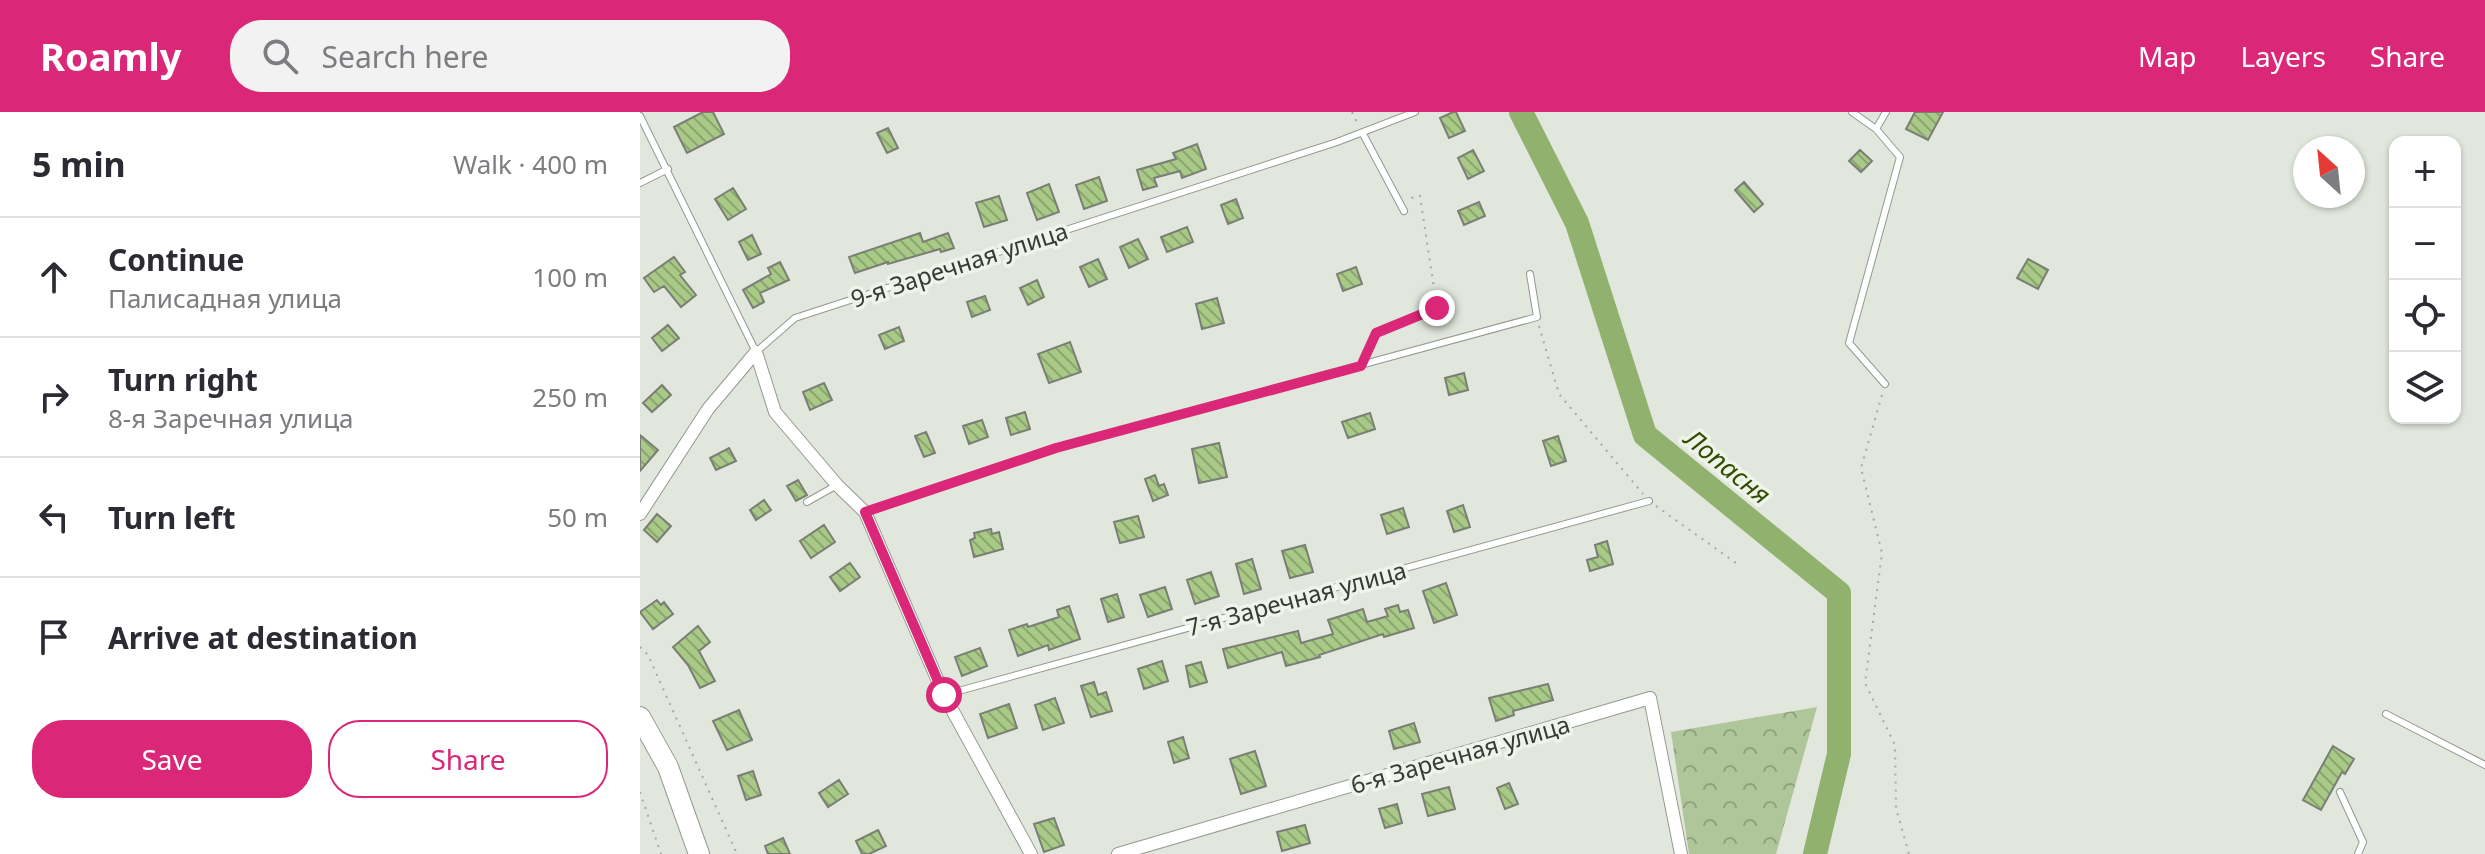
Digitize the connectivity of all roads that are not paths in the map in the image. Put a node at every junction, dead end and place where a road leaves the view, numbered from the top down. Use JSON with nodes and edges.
{"nodes":[{"id":1,"x":1415,"y":112,"type":"edge"},
{"id":2,"x":1852,"y":112,"type":"edge"},
{"id":3,"x":1886,"y":112,"type":"edge"},
{"id":4,"x":640,"y":116,"type":"edge"},
{"id":5,"x":1876,"y":129,"type":"junction"},
{"id":6,"x":1363,"y":134,"type":"junction"},
{"id":7,"x":668,"y":169,"type":"junction"},
{"id":8,"x":640,"y":183,"type":"edge"},
{"id":9,"x":1404,"y":211,"type":"dead end"},
{"id":10,"x":1530,"y":274,"type":"dead end"},
{"id":11,"x":756,"y":352,"type":"junction"},
{"id":12,"x":1885,"y":384,"type":"road end"},
{"id":13,"x":837,"y":485,"type":"junction"},
{"id":14,"x":1649,"y":501,"type":"road end"},
{"id":15,"x":807,"y":502,"type":"dead end"},
{"id":16,"x":865,"y":512,"type":"junction"},
{"id":17,"x":640,"y":514,"type":"edge"},
{"id":18,"x":944,"y":695,"type":"junction"},
{"id":19,"x":2386,"y":714,"type":"dead end"},
{"id":20,"x":640,"y":717,"type":"edge"},
{"id":21,"x":2485,"y":765,"type":"edge"},
{"id":22,"x":2340,"y":792,"type":"dead end"},
{"id":23,"x":699,"y":854,"type":"edge"},
{"id":24,"x":1031,"y":854,"type":"edge"},
{"id":25,"x":1118,"y":854,"type":"edge"},
{"id":26,"x":1681,"y":854,"type":"edge"},
{"id":27,"x":2358,"y":854,"type":"edge"}],
"edges":[{"from":1,"to":6,"type":"lane","name":"9-я Заречная улица"},
{"from":2,"to":5,"type":"lane"},
{"from":3,"to":5,"type":"lane"},
{"from":4,"to":7,"type":"lane"},
{"from":5,"to":12,"type":"lane"},
{"from":6,"to":9,"type":"lane"},
{"from":6,"to":11,"type":"lane","name":"9-я Заречная улица"},
{"from":7,"to":8,"type":"lane"},
{"from":7,"to":11,"type":"lane"},
{"from":10,"to":16,"type":"lane"},
{"from":11,"to":13,"type":"street"},
{"from":11,"to":17,"type":"street","name":"9-я Заречная улица"},
{"from":13,"to":15,"type":"lane"},
{"from":13,"to":16,"type":"street"},
{"from":14,"to":18,"type":"lane","name":"7-я Заречная улица"},
{"from":16,"to":18,"type":"street"},
{"from":18,"to":24,"type":"street"},
{"from":19,"to":21,"type":"lane"},
{"from":20,"to":23,"type":"main road"},
{"from":22,"to":27,"type":"lane"},
{"from":25,"to":26,"type":"street","name":"6-я Заречная улица"}]}
